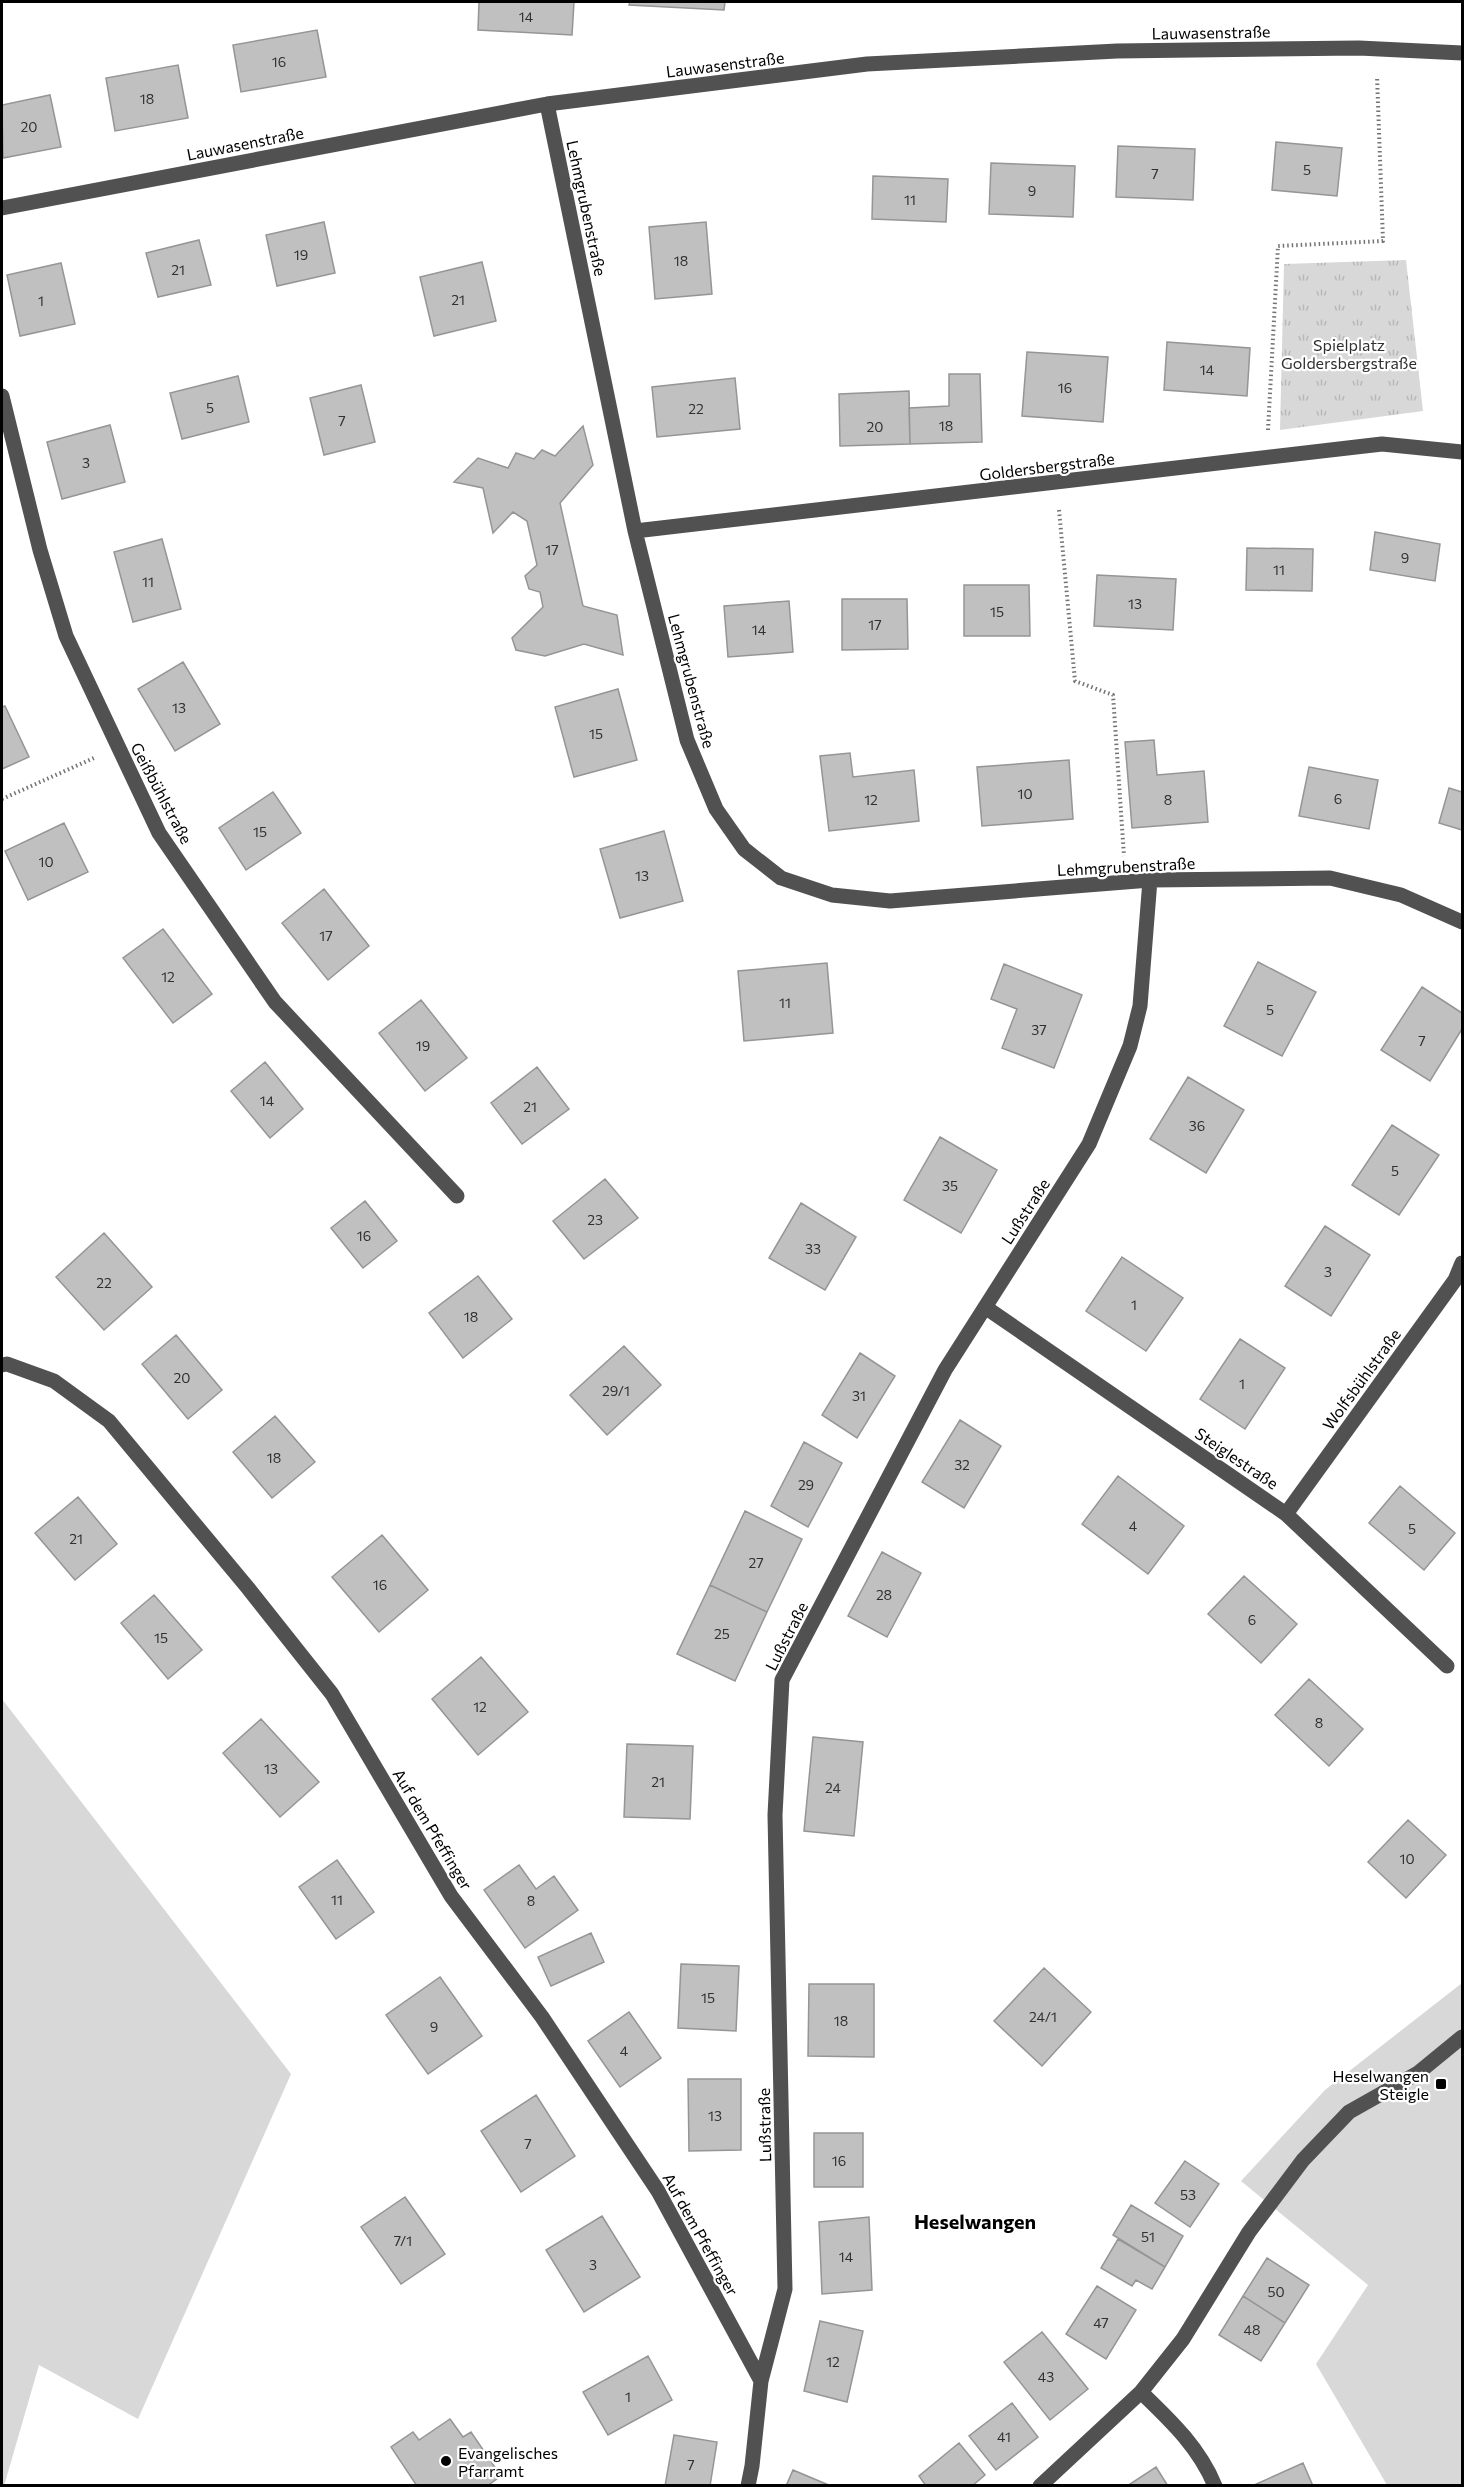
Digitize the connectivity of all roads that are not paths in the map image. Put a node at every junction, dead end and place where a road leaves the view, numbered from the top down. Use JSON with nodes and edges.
{"nodes":[{"id":1,"x":1462,"y":53,"type":"edge"},
{"id":2,"x":547,"y":104,"type":"junction"},
{"id":3,"x":2,"y":208,"type":"edge"},
{"id":4,"x":2,"y":396,"type":"edge"},
{"id":5,"x":1462,"y":452,"type":"edge"},
{"id":6,"x":635,"y":531,"type":"junction"},
{"id":7,"x":1150,"y":880,"type":"junction"},
{"id":8,"x":1462,"y":922,"type":"edge"},
{"id":9,"x":457,"y":1196,"type":"dead end"},
{"id":10,"x":1462,"y":1263,"type":"edge"},
{"id":11,"x":985,"y":1307,"type":"junction"},
{"id":12,"x":2,"y":1365,"type":"edge"},
{"id":13,"x":1286,"y":1514,"type":"junction"},
{"id":14,"x":1447,"y":1666,"type":"dead end"},
{"id":15,"x":1462,"y":2037,"type":"edge"},
{"id":16,"x":761,"y":2381,"type":"junction"},
{"id":17,"x":1141,"y":2392,"type":"junction"},
{"id":18,"x":748,"y":2486,"type":"edge"},
{"id":19,"x":1040,"y":2486,"type":"edge"},
{"id":20,"x":1215,"y":2486,"type":"edge"}],
"edges":[{"from":1,"to":2,"type":"street","name":"Lauwasenstraße"},
{"from":2,"to":3,"type":"street","name":"Lauwasenstraße"},
{"from":2,"to":6,"type":"street","name":"Lehmgrubenstraße"},
{"from":4,"to":9,"type":"street","name":"Geißbühlstraße"},
{"from":5,"to":6,"type":"street","name":"Goldersbergstraße"},
{"from":6,"to":7,"type":"street","name":"Lehmgrubenstraße"},
{"from":7,"to":8,"type":"street","name":"Lehmgrubenstraße"},
{"from":7,"to":11,"type":"street","name":"Lußstraße"},
{"from":10,"to":13,"type":"street","name":"Wolfsbühlstraße"},
{"from":11,"to":13,"type":"street","name":"Steiglestraße"},
{"from":11,"to":16,"type":"street","name":"Lußstraße"},
{"from":12,"to":16,"type":"street","name":"Auf dem Pfeffinger"},
{"from":13,"to":14,"type":"street","name":"Steiglestraße"},
{"from":15,"to":17,"type":"street"},
{"from":16,"to":18,"type":"street","name":"Lußstraße"},
{"from":17,"to":19,"type":"street"},
{"from":17,"to":20,"type":"street"}]}
